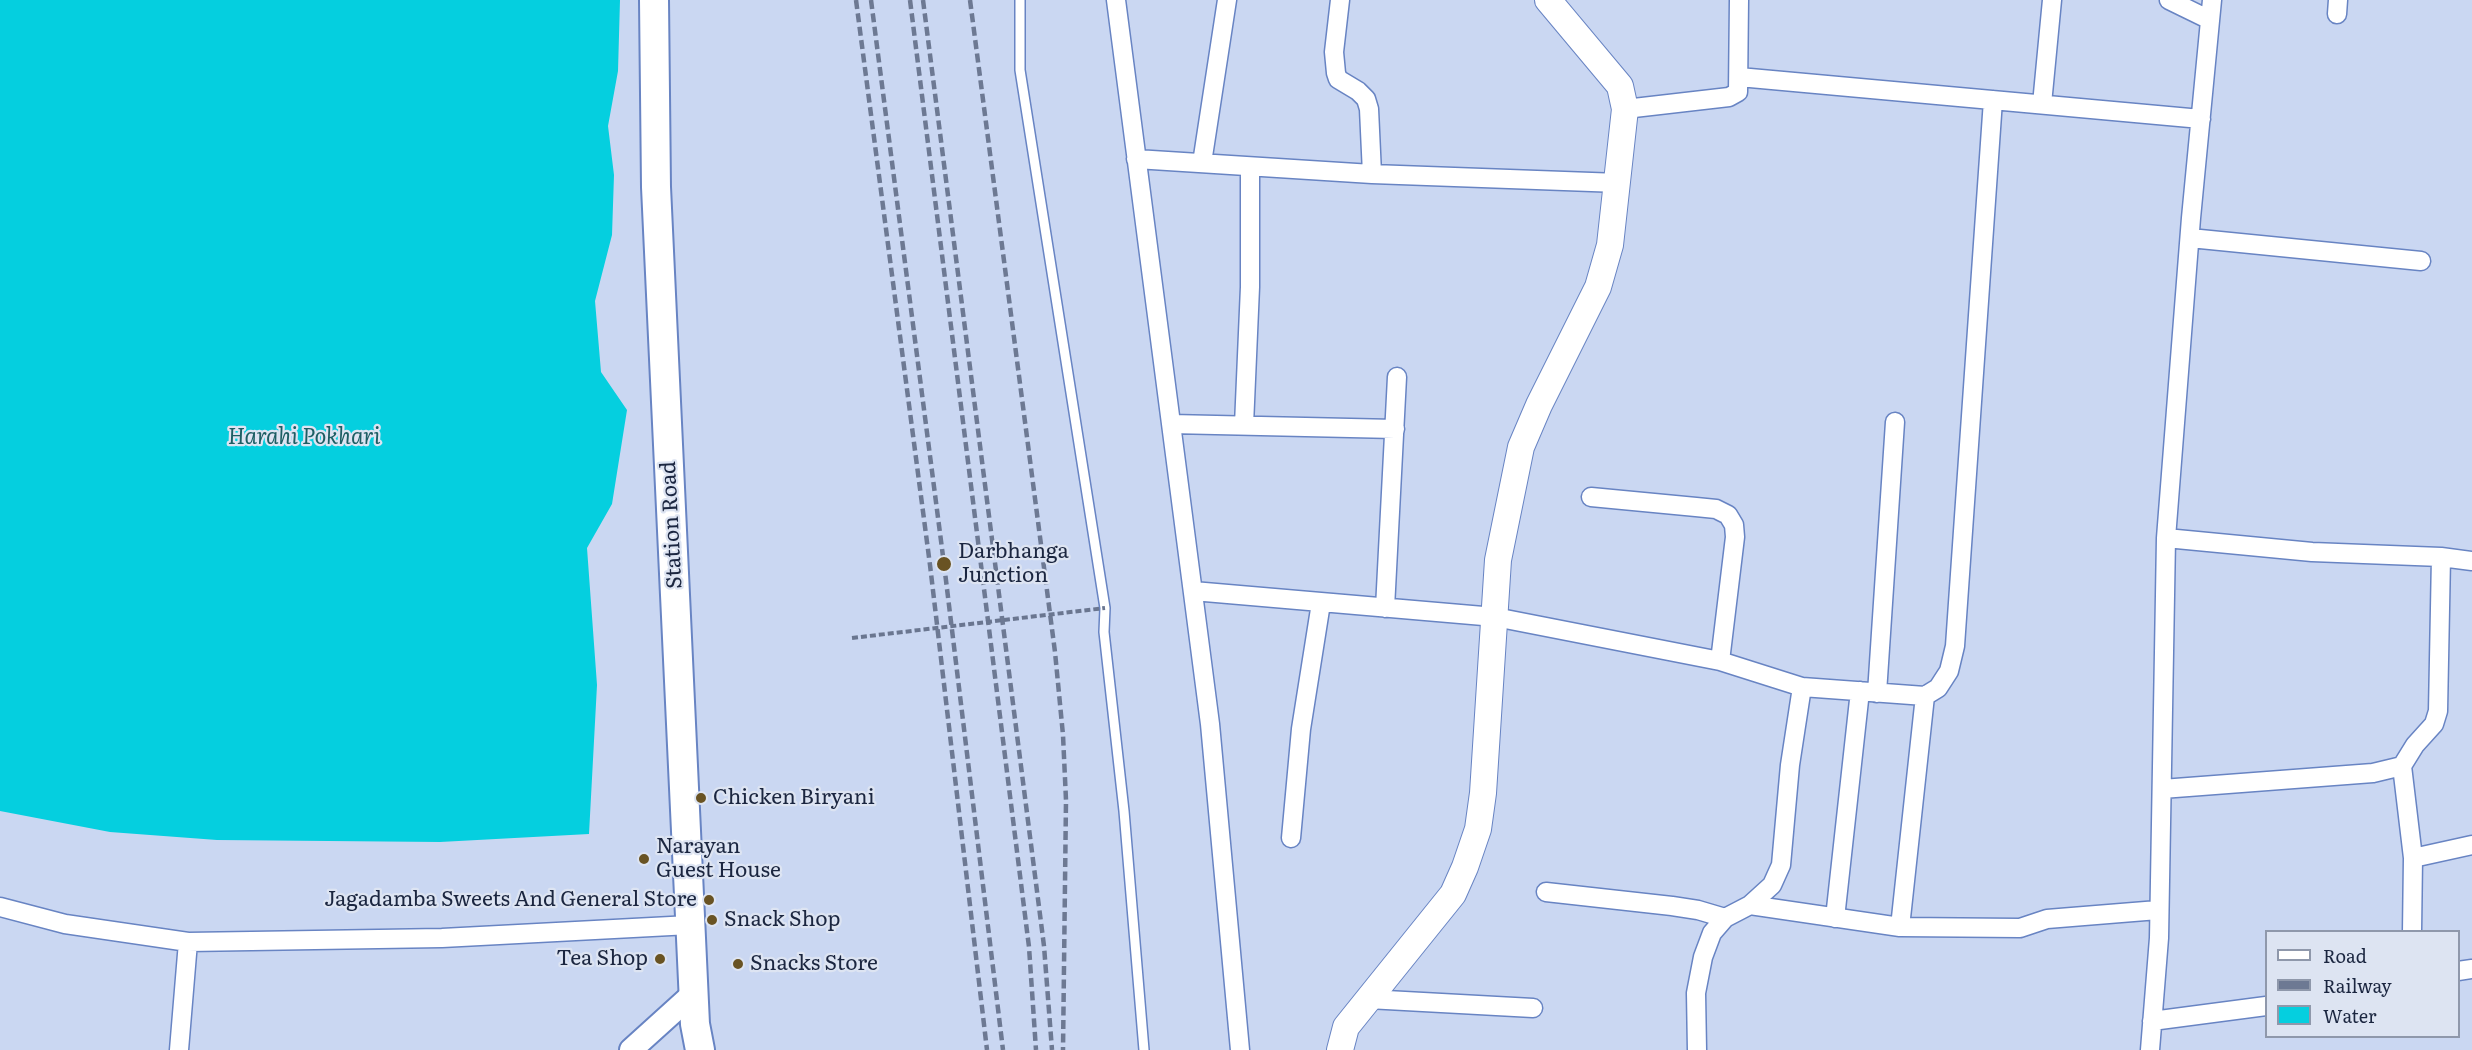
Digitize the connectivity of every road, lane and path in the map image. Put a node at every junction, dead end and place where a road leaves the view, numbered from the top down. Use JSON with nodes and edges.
{"nodes":[{"id":1,"x":654,"y":0,"type":"edge"},
{"id":2,"x":1020,"y":0,"type":"edge"},
{"id":3,"x":1116,"y":0,"type":"edge"},
{"id":4,"x":1227,"y":0,"type":"edge"},
{"id":5,"x":1340,"y":0,"type":"edge"},
{"id":6,"x":1548,"y":0,"type":"edge"},
{"id":7,"x":1739,"y":0,"type":"edge"},
{"id":8,"x":2052,"y":0,"type":"edge"},
{"id":9,"x":2169,"y":0,"type":"edge"},
{"id":10,"x":2212,"y":0,"type":"edge"},
{"id":11,"x":2211,"y":20,"type":"junction"},
{"id":12,"x":1739,"y":77,"type":"junction"},
{"id":13,"x":1993,"y":100,"type":"junction"},
{"id":14,"x":2042,"y":104,"type":"junction"},
{"id":15,"x":1625,"y":109,"type":"junction"},
{"id":16,"x":2200,"y":119,"type":"junction"},
{"id":17,"x":1136,"y":159,"type":"junction"},
{"id":18,"x":1202,"y":164,"type":"junction"},
{"id":19,"x":1250,"y":166,"type":"junction"},
{"id":20,"x":1372,"y":174,"type":"junction"},
{"id":21,"x":1619,"y":183,"type":"junction"},
{"id":22,"x":2190,"y":238,"type":"junction"},
{"id":23,"x":2421,"y":261,"type":"dead end"},
{"id":24,"x":1397,"y":377,"type":"dead end"},
{"id":25,"x":1895,"y":422,"type":"dead end"},
{"id":26,"x":1171,"y":424,"type":"junction"},
{"id":27,"x":1244,"y":425,"type":"junction"},
{"id":28,"x":1395,"y":429,"type":"junction"},
{"id":29,"x":1591,"y":496,"type":"dead end"},
{"id":30,"x":2166,"y":538,"type":"junction"},
{"id":31,"x":2441,"y":557,"type":"junction"},
{"id":32,"x":2472,"y":561,"type":"edge"},
{"id":33,"x":1193,"y":591,"type":"junction"},
{"id":34,"x":1321,"y":603,"type":"junction"},
{"id":35,"x":1105,"y":608,"type":"junction"},
{"id":36,"x":1385,"y":608,"type":"junction"},
{"id":37,"x":1495,"y":617,"type":"junction"},
{"id":38,"x":852,"y":638,"type":"dead end"},
{"id":39,"x":1720,"y":661,"type":"junction"},
{"id":40,"x":1802,"y":687,"type":"junction"},
{"id":41,"x":1868,"y":692,"type":"junction"},
{"id":42,"x":1925,"y":696,"type":"junction"},
{"id":43,"x":2402,"y":766,"type":"junction"},
{"id":44,"x":2162,"y":789,"type":"junction"},
{"id":45,"x":1291,"y":838,"type":"dead end"},
{"id":46,"x":2472,"y":845,"type":"edge"},
{"id":47,"x":2413,"y":858,"type":"junction"},
{"id":48,"x":1546,"y":892,"type":"dead end"},
{"id":49,"x":1750,"y":905,"type":"junction"},
{"id":50,"x":0,"y":907,"type":"edge"},
{"id":51,"x":2158,"y":910,"type":"junction"},
{"id":52,"x":1725,"y":918,"type":"junction"},
{"id":53,"x":1835,"y":918,"type":"junction"},
{"id":54,"x":690,"y":925,"type":"junction"},
{"id":55,"x":1900,"y":927,"type":"junction"},
{"id":56,"x":2412,"y":930,"type":"edge"},
{"id":57,"x":188,"y":942,"type":"junction"},
{"id":58,"x":694,"y":993,"type":"junction"},
{"id":59,"x":1368,"y":999,"type":"junction"},
{"id":60,"x":2265,"y":1006,"type":"edge"},
{"id":61,"x":1533,"y":1008,"type":"dead end"},
{"id":62,"x":2152,"y":1021,"type":"junction"},
{"id":63,"x":179,"y":1050,"type":"edge"},
{"id":64,"x":631,"y":1050,"type":"edge"},
{"id":65,"x":700,"y":1050,"type":"edge"},
{"id":66,"x":1144,"y":1050,"type":"edge"},
{"id":67,"x":1240,"y":1050,"type":"edge"},
{"id":68,"x":1340,"y":1050,"type":"edge"},
{"id":69,"x":1697,"y":1050,"type":"edge"},
{"id":70,"x":2150,"y":1050,"type":"edge"}],
"edges":[{"from":1,"to":54,"type":"main road","name":"Station Road"},
{"from":2,"to":35,"type":"lane"},
{"from":3,"to":17,"type":"street"},
{"from":4,"to":18,"type":"street"},
{"from":5,"to":20,"type":"street"},
{"from":6,"to":15,"type":"main road"},
{"from":7,"to":12,"type":"street"},
{"from":8,"to":14,"type":"street"},
{"from":9,"to":11,"type":"street"},
{"from":10,"to":11,"type":"street"},
{"from":11,"to":16,"type":"street"},
{"from":12,"to":13,"type":"street"},
{"from":12,"to":15,"type":"street"},
{"from":13,"to":14,"type":"street"},
{"from":13,"to":42,"type":"street"},
{"from":14,"to":16,"type":"street"},
{"from":15,"to":21,"type":"main road"},
{"from":16,"to":22,"type":"street"},
{"from":17,"to":18,"type":"street"},
{"from":17,"to":26,"type":"street"},
{"from":18,"to":19,"type":"street"},
{"from":19,"to":20,"type":"street"},
{"from":19,"to":27,"type":"street"},
{"from":20,"to":21,"type":"street"},
{"from":21,"to":37,"type":"main road"},
{"from":22,"to":23,"type":"street"},
{"from":22,"to":30,"type":"street"},
{"from":24,"to":28,"type":"street"},
{"from":25,"to":41,"type":"street"},
{"from":26,"to":27,"type":"street"},
{"from":26,"to":33,"type":"street"},
{"from":27,"to":28,"type":"street"},
{"from":28,"to":36,"type":"street"},
{"from":29,"to":39,"type":"street"},
{"from":30,"to":31,"type":"street"},
{"from":30,"to":44,"type":"street"},
{"from":31,"to":32,"type":"street"},
{"from":31,"to":43,"type":"street"},
{"from":33,"to":34,"type":"street"},
{"from":33,"to":67,"type":"street"},
{"from":34,"to":36,"type":"street"},
{"from":34,"to":45,"type":"street"},
{"from":35,"to":38,"type":"path","bridge":true},
{"from":35,"to":66,"type":"lane"},
{"from":36,"to":37,"type":"street"},
{"from":37,"to":39,"type":"street"},
{"from":37,"to":59,"type":"main road"},
{"from":39,"to":40,"type":"street"},
{"from":40,"to":41,"type":"street"},
{"from":40,"to":49,"type":"street"},
{"from":41,"to":42,"type":"street"},
{"from":41,"to":53,"type":"street"},
{"from":42,"to":55,"type":"street"},
{"from":43,"to":44,"type":"street"},
{"from":43,"to":47,"type":"street"},
{"from":44,"to":51,"type":"street"},
{"from":46,"to":47,"type":"street"},
{"from":47,"to":56,"type":"street"},
{"from":48,"to":52,"type":"street"},
{"from":49,"to":52,"type":"street"},
{"from":49,"to":53,"type":"street"},
{"from":50,"to":57,"type":"street"},
{"from":51,"to":55,"type":"street"},
{"from":51,"to":62,"type":"street"},
{"from":52,"to":69,"type":"street"},
{"from":53,"to":55,"type":"street"},
{"from":54,"to":57,"type":"street"},
{"from":54,"to":58,"type":"main road","name":"Station Road"},
{"from":57,"to":63,"type":"street"},
{"from":58,"to":64,"type":"street"},
{"from":58,"to":65,"type":"main road","name":"Station Road"},
{"from":59,"to":61,"type":"street"},
{"from":59,"to":68,"type":"main road"},
{"from":60,"to":62,"type":"street"},
{"from":62,"to":70,"type":"street"}]}
